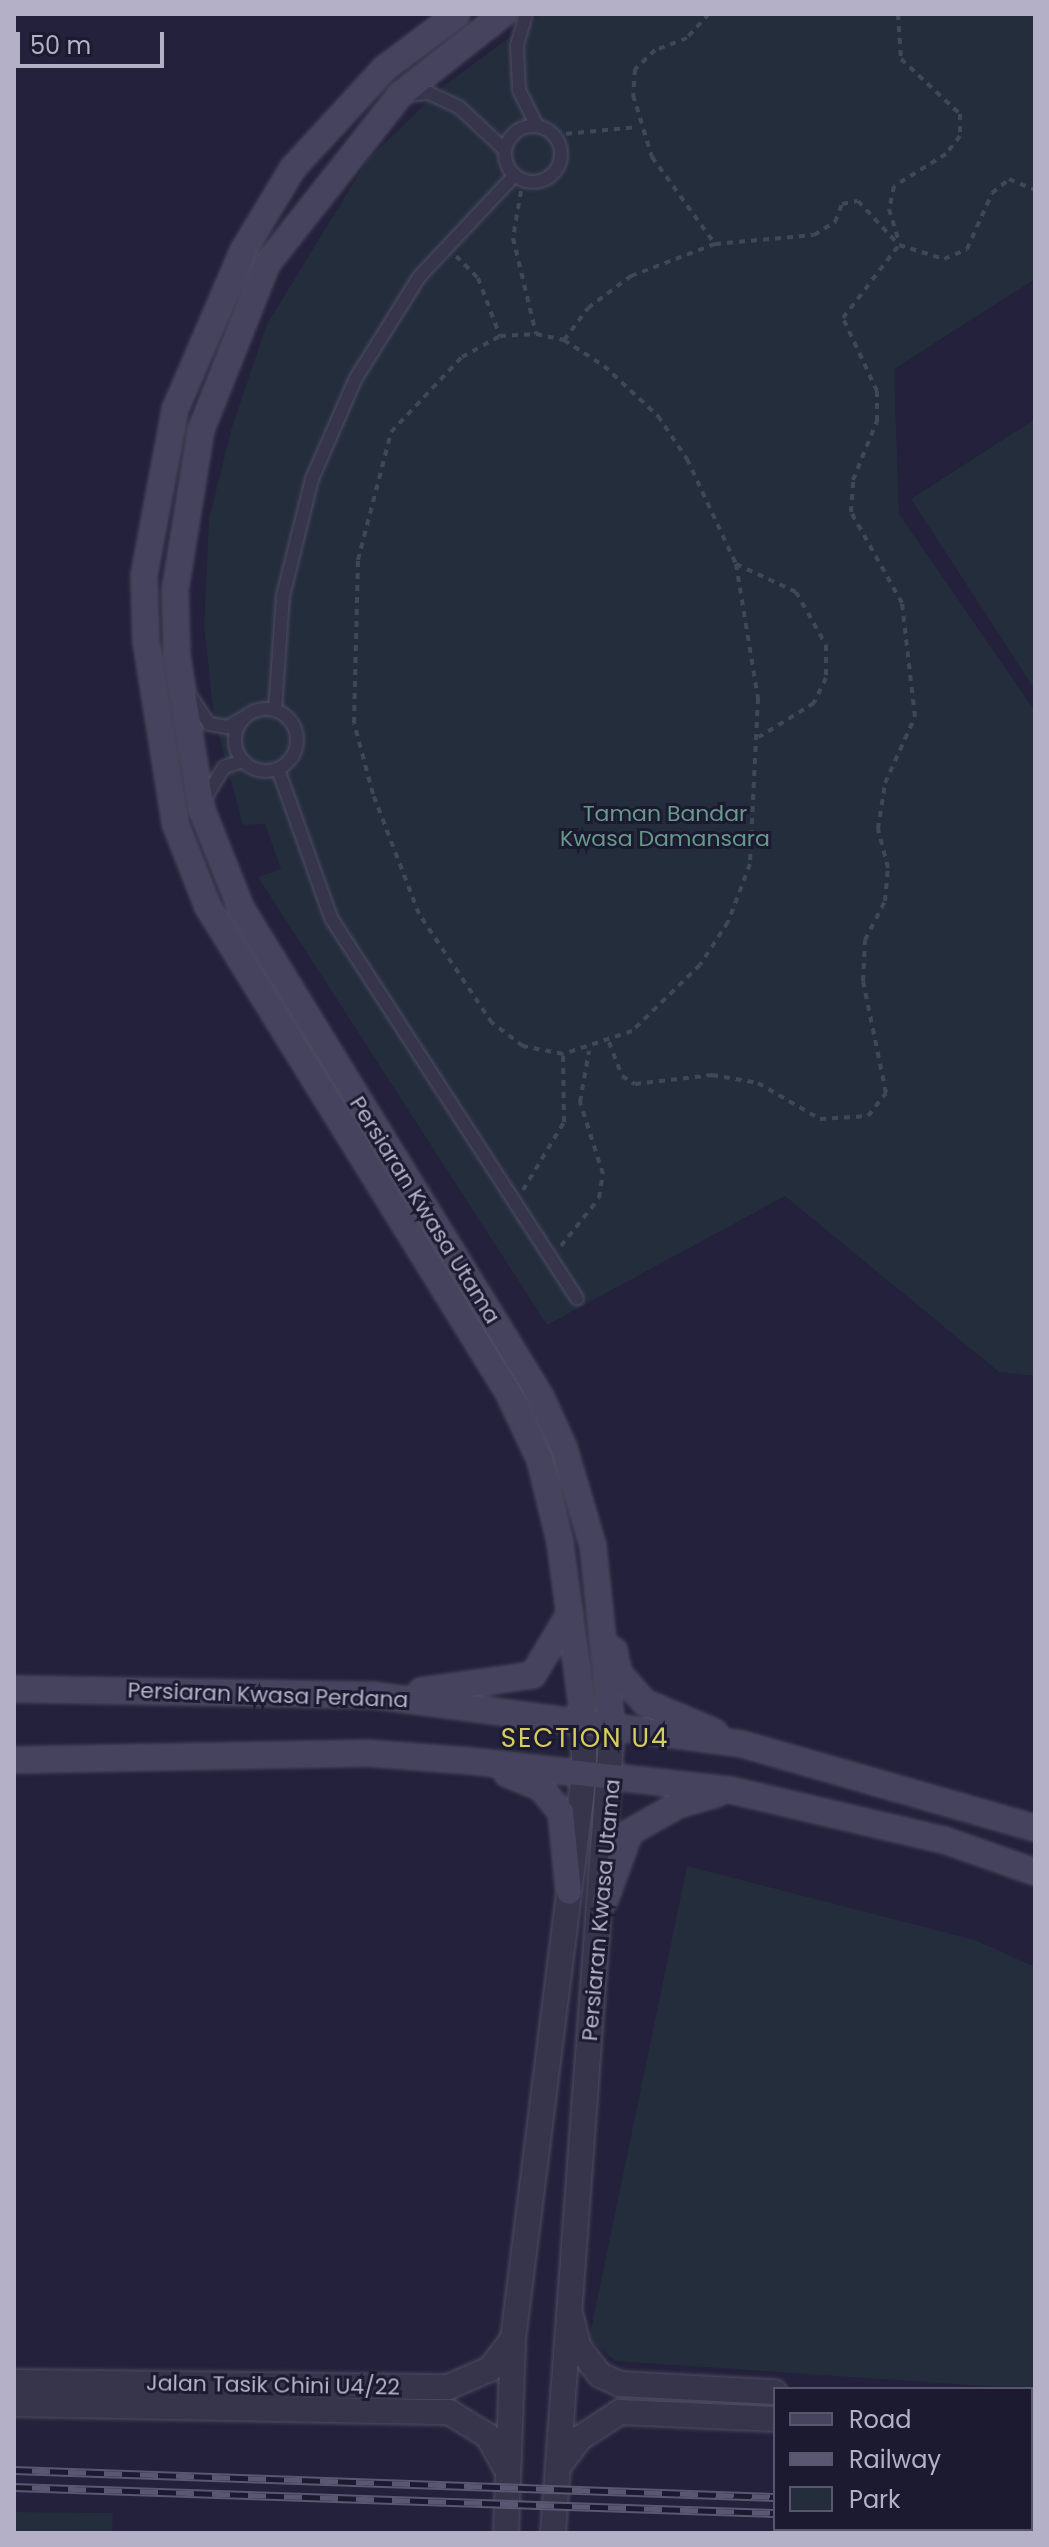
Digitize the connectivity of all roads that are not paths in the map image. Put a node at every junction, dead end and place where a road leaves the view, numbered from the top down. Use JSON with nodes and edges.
{"nodes":[{"id":1,"x":457,"y":14,"type":"edge"},
{"id":2,"x":503,"y":14,"type":"edge"},
{"id":3,"x":526,"y":14,"type":"edge"},
{"id":4,"x":400,"y":95,"type":"junction"},
{"id":5,"x":537,"y":126,"type":"junction"},
{"id":6,"x":505,"y":150,"type":"junction"},
{"id":7,"x":518,"y":178,"type":"junction"},
{"id":8,"x":177,"y":656,"type":"junction"},
{"id":9,"x":275,"y":710,"type":"junction"},
{"id":10,"x":244,"y":717,"type":"junction"},
{"id":11,"x":243,"y":761,"type":"junction"},
{"id":12,"x":278,"y":769,"type":"junction"},
{"id":13,"x":202,"y":810,"type":"junction"},
{"id":14,"x":577,"y":1298,"type":"dead end"},
{"id":15,"x":593,"y":1546,"type":"junction"},
{"id":16,"x":571,"y":1610,"type":"junction"},
{"id":17,"x":14,"y":1689,"type":"edge"},
{"id":18,"x":371,"y":1695,"type":"junction"},
{"id":19,"x":584,"y":1723,"type":"junction"},
{"id":20,"x":612,"y":1727,"type":"junction"},
{"id":21,"x":742,"y":1744,"type":"junction"},
{"id":22,"x":14,"y":1760,"type":"edge"},
{"id":23,"x":471,"y":1761,"type":"junction"},
{"id":24,"x":584,"y":1774,"type":"junction"},
{"id":25,"x":613,"y":1777,"type":"junction"},
{"id":26,"x":730,"y":1790,"type":"junction"},
{"id":27,"x":1035,"y":1828,"type":"edge"},
{"id":28,"x":1035,"y":1872,"type":"edge"},
{"id":29,"x":569,"y":1892,"type":"junction"},
{"id":30,"x":605,"y":1900,"type":"junction"},
{"id":31,"x":565,"y":2296,"type":"junction"},
{"id":32,"x":513,"y":2339,"type":"junction"},
{"id":33,"x":14,"y":2382,"type":"edge"},
{"id":34,"x":773,"y":2392,"type":"edge"},
{"id":35,"x":14,"y":2404,"type":"edge"},
{"id":36,"x":773,"y":2419,"type":"edge"},
{"id":37,"x":505,"y":2467,"type":"junction"},
{"id":38,"x":558,"y":2467,"type":"junction"},
{"id":39,"x":506,"y":2533,"type":"edge"},
{"id":40,"x":553,"y":2533,"type":"edge"}],
"edges":[{"from":1,"to":16,"type":"main road","name":"Persiaran Kwasa Utama"},
{"from":2,"to":4,"type":"main road","name":"Persiaran Kwasa Utama"},
{"from":3,"to":5,"type":"lane"},
{"from":4,"to":6,"type":"lane"},
{"from":4,"to":8,"type":"main road","name":"Persiaran Kwasa Utama"},
{"from":5,"to":6,"type":"lane"},
{"from":5,"to":7,"type":"lane"},
{"from":6,"to":7,"type":"lane"},
{"from":7,"to":9,"type":"lane"},
{"from":8,"to":10,"type":"lane"},
{"from":8,"to":13,"type":"main road","name":"Persiaran Kwasa Utama"},
{"from":9,"to":10,"type":"lane"},
{"from":9,"to":12,"type":"lane"},
{"from":10,"to":11,"type":"lane"},
{"from":11,"to":12,"type":"lane"},
{"from":11,"to":13,"type":"lane"},
{"from":12,"to":14,"type":"lane"},
{"from":13,"to":15,"type":"main road","name":"Persiaran Kwasa Utama"},
{"from":15,"to":20,"type":"main road","name":"Persiaran Kwasa Utama"},
{"from":15,"to":21,"type":"main road"},
{"from":16,"to":18,"type":"main road"},
{"from":16,"to":19,"type":"main road","name":"Persiaran Kwasa Utama"},
{"from":17,"to":18,"type":"main road","name":"Persiaran Kwasa Perdana"},
{"from":18,"to":19,"type":"main road","name":"Persiaran Kwasa Perdana"},
{"from":19,"to":20,"type":"main road","name":"Persiaran Kwasa Perdana"},
{"from":19,"to":24,"type":"street","name":"Persiaran Kwasa Utama"},
{"from":20,"to":21,"type":"main road","name":"Persiaran Kwasa Perdana"},
{"from":20,"to":25,"type":"street","name":"Persiaran Kwasa Utama"},
{"from":21,"to":27,"type":"main road","name":"Persiaran Kwasa Perdana"},
{"from":22,"to":23,"type":"main road"},
{"from":23,"to":24,"type":"main road"},
{"from":23,"to":29,"type":"main road"},
{"from":24,"to":25,"type":"main road"},
{"from":24,"to":29,"type":"street","name":"Persiaran Kwasa Utama"},
{"from":25,"to":26,"type":"main road"},
{"from":25,"to":30,"type":"street","name":"Persiaran Kwasa Utama"},
{"from":26,"to":28,"type":"main road"},
{"from":26,"to":30,"type":"main road"},
{"from":29,"to":32,"type":"street","name":"Persiaran Kwasa Utama"},
{"from":30,"to":31,"type":"street","name":"Persiaran Kwasa Utama"},
{"from":31,"to":34,"type":"street"},
{"from":31,"to":38,"type":"street","name":"Persiaran Kwasa Utama"},
{"from":32,"to":33,"type":"street","name":"Jalan Tasik Chini U4/22"},
{"from":32,"to":37,"type":"street","name":"Persiaran Kwasa Utama"},
{"from":35,"to":37,"type":"street","name":"Jalan Tasik Chini U4/22"},
{"from":36,"to":38,"type":"street"},
{"from":37,"to":39,"type":"street","name":"Persiaran Kwasa Utama"},
{"from":38,"to":40,"type":"street","name":"Persiaran Kwasa Utama"}]}
